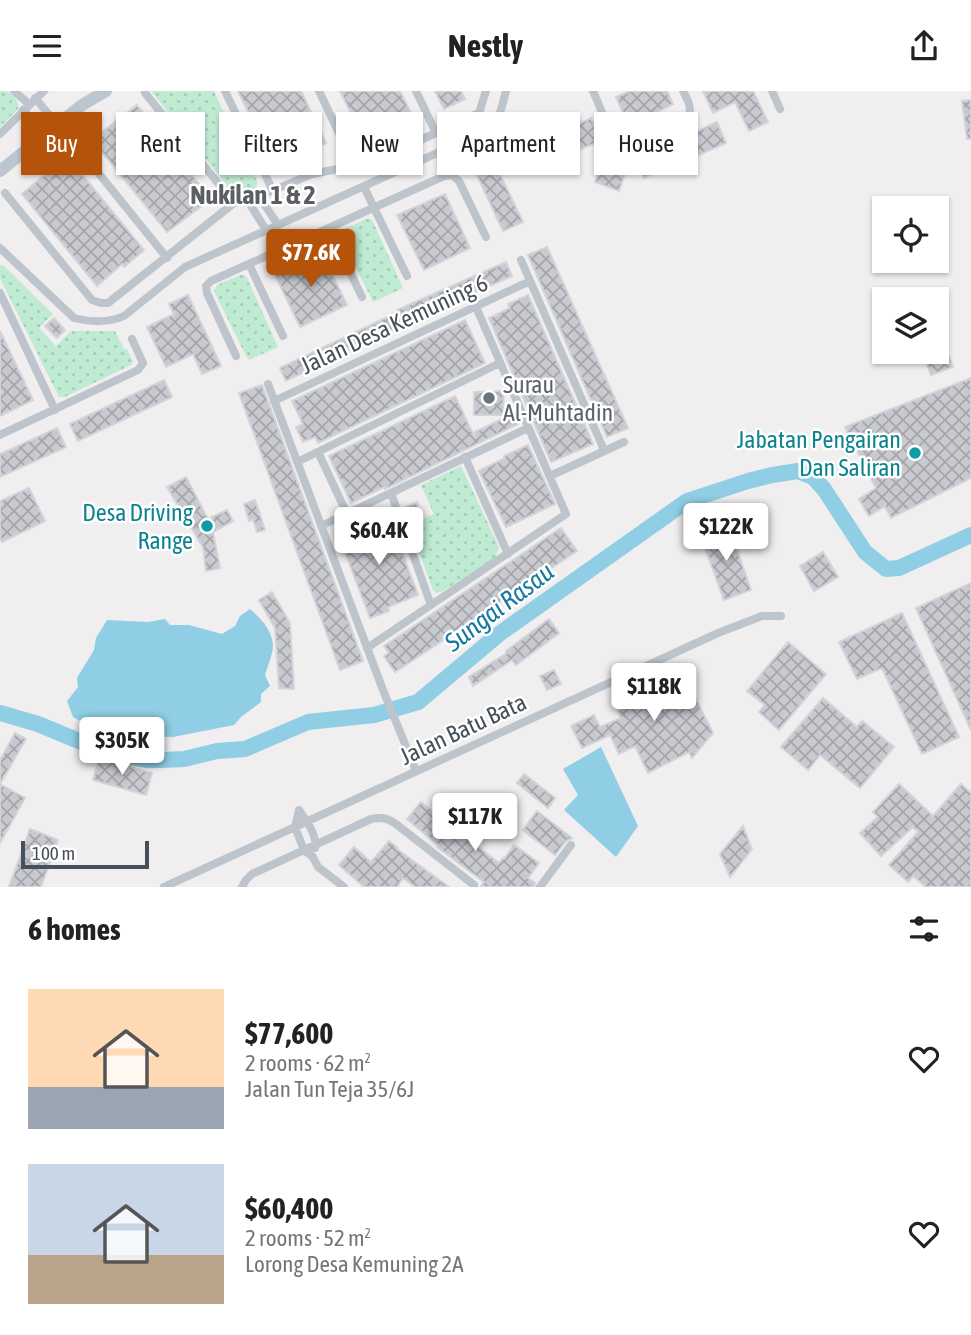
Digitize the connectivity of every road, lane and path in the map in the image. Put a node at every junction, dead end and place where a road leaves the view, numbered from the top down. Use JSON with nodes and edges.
{"nodes":[{"id":1,"x":13,"y":91,"type":"edge"},
{"id":2,"x":44,"y":91,"type":"edge"},
{"id":3,"x":106,"y":91,"type":"edge"},
{"id":4,"x":225,"y":91,"type":"edge"},
{"id":5,"x":319,"y":91,"type":"edge"},
{"id":6,"x":416,"y":91,"type":"edge"},
{"id":7,"x":486,"y":91,"type":"edge"},
{"id":8,"x":506,"y":91,"type":"edge"},
{"id":9,"x":593,"y":91,"type":"edge"},
{"id":10,"x":684,"y":91,"type":"edge"},
{"id":11,"x":772,"y":91,"type":"edge"},
{"id":12,"x":145,"y":93,"type":"dead end"},
{"id":13,"x":29,"y":104,"type":"junction"},
{"id":14,"x":780,"y":109,"type":"dead end"},
{"id":15,"x":33,"y":112,"type":"edge"},
{"id":16,"x":40,"y":112,"type":"edge"},
{"id":17,"x":73,"y":112,"type":"edge"},
{"id":18,"x":336,"y":127,"type":"edge"},
{"id":19,"x":436,"y":133,"type":"junction"},
{"id":20,"x":0,"y":134,"type":"edge"},
{"id":21,"x":423,"y":139,"type":"edge"},
{"id":22,"x":21,"y":154,"type":"edge"},
{"id":23,"x":336,"y":169,"type":"edge"},
{"id":24,"x":0,"y":171,"type":"edge"},
{"id":25,"x":100,"y":175,"type":"edge"},
{"id":26,"x":364,"y":187,"type":"junction"},
{"id":27,"x":272,"y":190,"type":"junction"},
{"id":28,"x":5,"y":193,"type":"dead end"},
{"id":29,"x":259,"y":196,"type":"junction"},
{"id":30,"x":248,"y":201,"type":"junction"},
{"id":31,"x":234,"y":204,"type":"junction"},
{"id":32,"x":374,"y":208,"type":"junction"},
{"id":33,"x":278,"y":225,"type":"junction"},
{"id":34,"x":329,"y":228,"type":"junction"},
{"id":35,"x":267,"y":230,"type":"junction"},
{"id":36,"x":486,"y":237,"type":"dead end"},
{"id":37,"x":1,"y":252,"type":"edge"},
{"id":38,"x":167,"y":258,"type":"junction"},
{"id":39,"x":521,"y":261,"type":"dead end"},
{"id":40,"x":249,"y":264,"type":"junction"},
{"id":41,"x":407,"y":277,"type":"dead end"},
{"id":42,"x":530,"y":281,"type":"junction"},
{"id":43,"x":0,"y":293,"type":"edge"},
{"id":44,"x":362,"y":297,"type":"dead end"},
{"id":45,"x":476,"y":307,"type":"junction"},
{"id":46,"x":282,"y":336,"type":"dead end"},
{"id":47,"x":132,"y":339,"type":"dead end"},
{"id":48,"x":236,"y":356,"type":"dead end"},
{"id":49,"x":500,"y":363,"type":"junction"},
{"id":50,"x":268,"y":384,"type":"dead end"},
{"id":51,"x":274,"y":401,"type":"junction"},
{"id":52,"x":55,"y":410,"type":"junction"},
{"id":53,"x":528,"y":428,"type":"junction"},
{"id":54,"x":0,"y":435,"type":"edge"},
{"id":55,"x":624,"y":442,"type":"dead end"},
{"id":56,"x":604,"y":450,"type":"junction"},
{"id":57,"x":318,"y":452,"type":"junction"},
{"id":58,"x":465,"y":457,"type":"junction"},
{"id":59,"x":297,"y":462,"type":"junction"},
{"id":60,"x":550,"y":476,"type":"junction"},
{"id":61,"x":391,"y":493,"type":"junction"},
{"id":62,"x":347,"y":514,"type":"junction"},
{"id":63,"x":321,"y":526,"type":"junction"},
{"id":64,"x":508,"y":554,"type":"junction"},
{"id":65,"x":431,"y":605,"type":"junction"},
{"id":66,"x":781,"y":616,"type":"dead end"},
{"id":67,"x":367,"y":648,"type":"junction"},
{"id":68,"x":416,"y":771,"type":"junction"},
{"id":69,"x":307,"y":821,"type":"junction"},
{"id":70,"x":295,"y":827,"type":"junction"},
{"id":71,"x":317,"y":844,"type":"junction"},
{"id":72,"x":571,"y":845,"type":"dead end"},
{"id":73,"x":304,"y":849,"type":"junction"},
{"id":74,"x":313,"y":857,"type":"junction"},
{"id":75,"x":474,"y":885,"type":"dead end"},
{"id":76,"x":163,"y":887,"type":"edge"},
{"id":77,"x":242,"y":887,"type":"edge"},
{"id":78,"x":344,"y":887,"type":"edge"},
{"id":79,"x":540,"y":887,"type":"edge"}],
"edges":[{"from":1,"to":13,"type":"street"},
{"from":2,"to":13,"type":"street"},
{"from":3,"to":17,"type":"street"},
{"from":4,"to":27,"type":"street"},
{"from":5,"to":18,"type":"street"},
{"from":6,"to":19,"type":"street"},
{"from":7,"to":19,"type":"street"},
{"from":8,"to":26,"type":"street"},
{"from":9,"to":10,"type":"street"},
{"from":11,"to":14,"type":"street"},
{"from":12,"to":31,"type":"street"},
{"from":13,"to":15,"type":"street"},
{"from":13,"to":16,"type":"street"},
{"from":13,"to":20,"type":"street"},
{"from":19,"to":21,"type":"street"},
{"from":22,"to":24,"type":"street"},
{"from":23,"to":27,"type":"street"},
{"from":25,"to":38,"type":"street"},
{"from":26,"to":32,"type":"street"},
{"from":26,"to":33,"type":"street"},
{"from":27,"to":29,"type":"street"},
{"from":28,"to":38,"type":"street"},
{"from":29,"to":30,"type":"street"},
{"from":29,"to":33,"type":"street"},
{"from":30,"to":31,"type":"street"},
{"from":30,"to":35,"type":"street"},
{"from":31,"to":38,"type":"street"},
{"from":32,"to":34,"type":"street"},
{"from":32,"to":36,"type":"street"},
{"from":32,"to":41,"type":"street"},
{"from":33,"to":35,"type":"street"},
{"from":34,"to":40,"type":"street"},
{"from":34,"to":44,"type":"street"},
{"from":35,"to":37,"type":"street"},
{"from":39,"to":42,"type":"street"},
{"from":40,"to":46,"type":"street"},
{"from":40,"to":48,"type":"street"},
{"from":42,"to":45,"type":"street","name":"Jalan Desa Kemuning 6"},
{"from":42,"to":56,"type":"street"},
{"from":43,"to":52,"type":"street"},
{"from":45,"to":49,"type":"street"},
{"from":45,"to":51,"type":"street","name":"Jalan Desa Kemuning 6"},
{"from":47,"to":52,"type":"street"},
{"from":49,"to":53,"type":"street"},
{"from":49,"to":57,"type":"street"},
{"from":50,"to":51,"type":"street"},
{"from":51,"to":59,"type":"street"},
{"from":52,"to":54,"type":"street"},
{"from":53,"to":58,"type":"street"},
{"from":53,"to":60,"type":"street"},
{"from":55,"to":56,"type":"street"},
{"from":56,"to":60,"type":"street"},
{"from":57,"to":59,"type":"street"},
{"from":57,"to":62,"type":"street"},
{"from":58,"to":61,"type":"street"},
{"from":58,"to":64,"type":"street"},
{"from":59,"to":63,"type":"street"},
{"from":60,"to":64,"type":"street"},
{"from":61,"to":62,"type":"street"},
{"from":61,"to":65,"type":"street"},
{"from":62,"to":63,"type":"street"},
{"from":63,"to":67,"type":"street"},
{"from":64,"to":65,"type":"street"},
{"from":65,"to":67,"type":"street"},
{"from":66,"to":68,"type":"street","name":"Jalan Batu Bata"},
{"from":67,"to":68,"type":"street"},
{"from":68,"to":69,"type":"street","name":"Jalan Batu Bata"},
{"from":69,"to":70,"type":"street","name":"Jalan Batu Bata"},
{"from":69,"to":70,"type":"street"},
{"from":69,"to":71,"type":"street"},
{"from":70,"to":73,"type":"street"},
{"from":70,"to":76,"type":"street","name":"Jalan Batu Bata"},
{"from":71,"to":73,"type":"street"},
{"from":71,"to":74,"type":"street"},
{"from":71,"to":75,"type":"street"},
{"from":72,"to":79,"type":"street"},
{"from":73,"to":74,"type":"street"},
{"from":73,"to":77,"type":"street"},
{"from":74,"to":78,"type":"street"}]}
